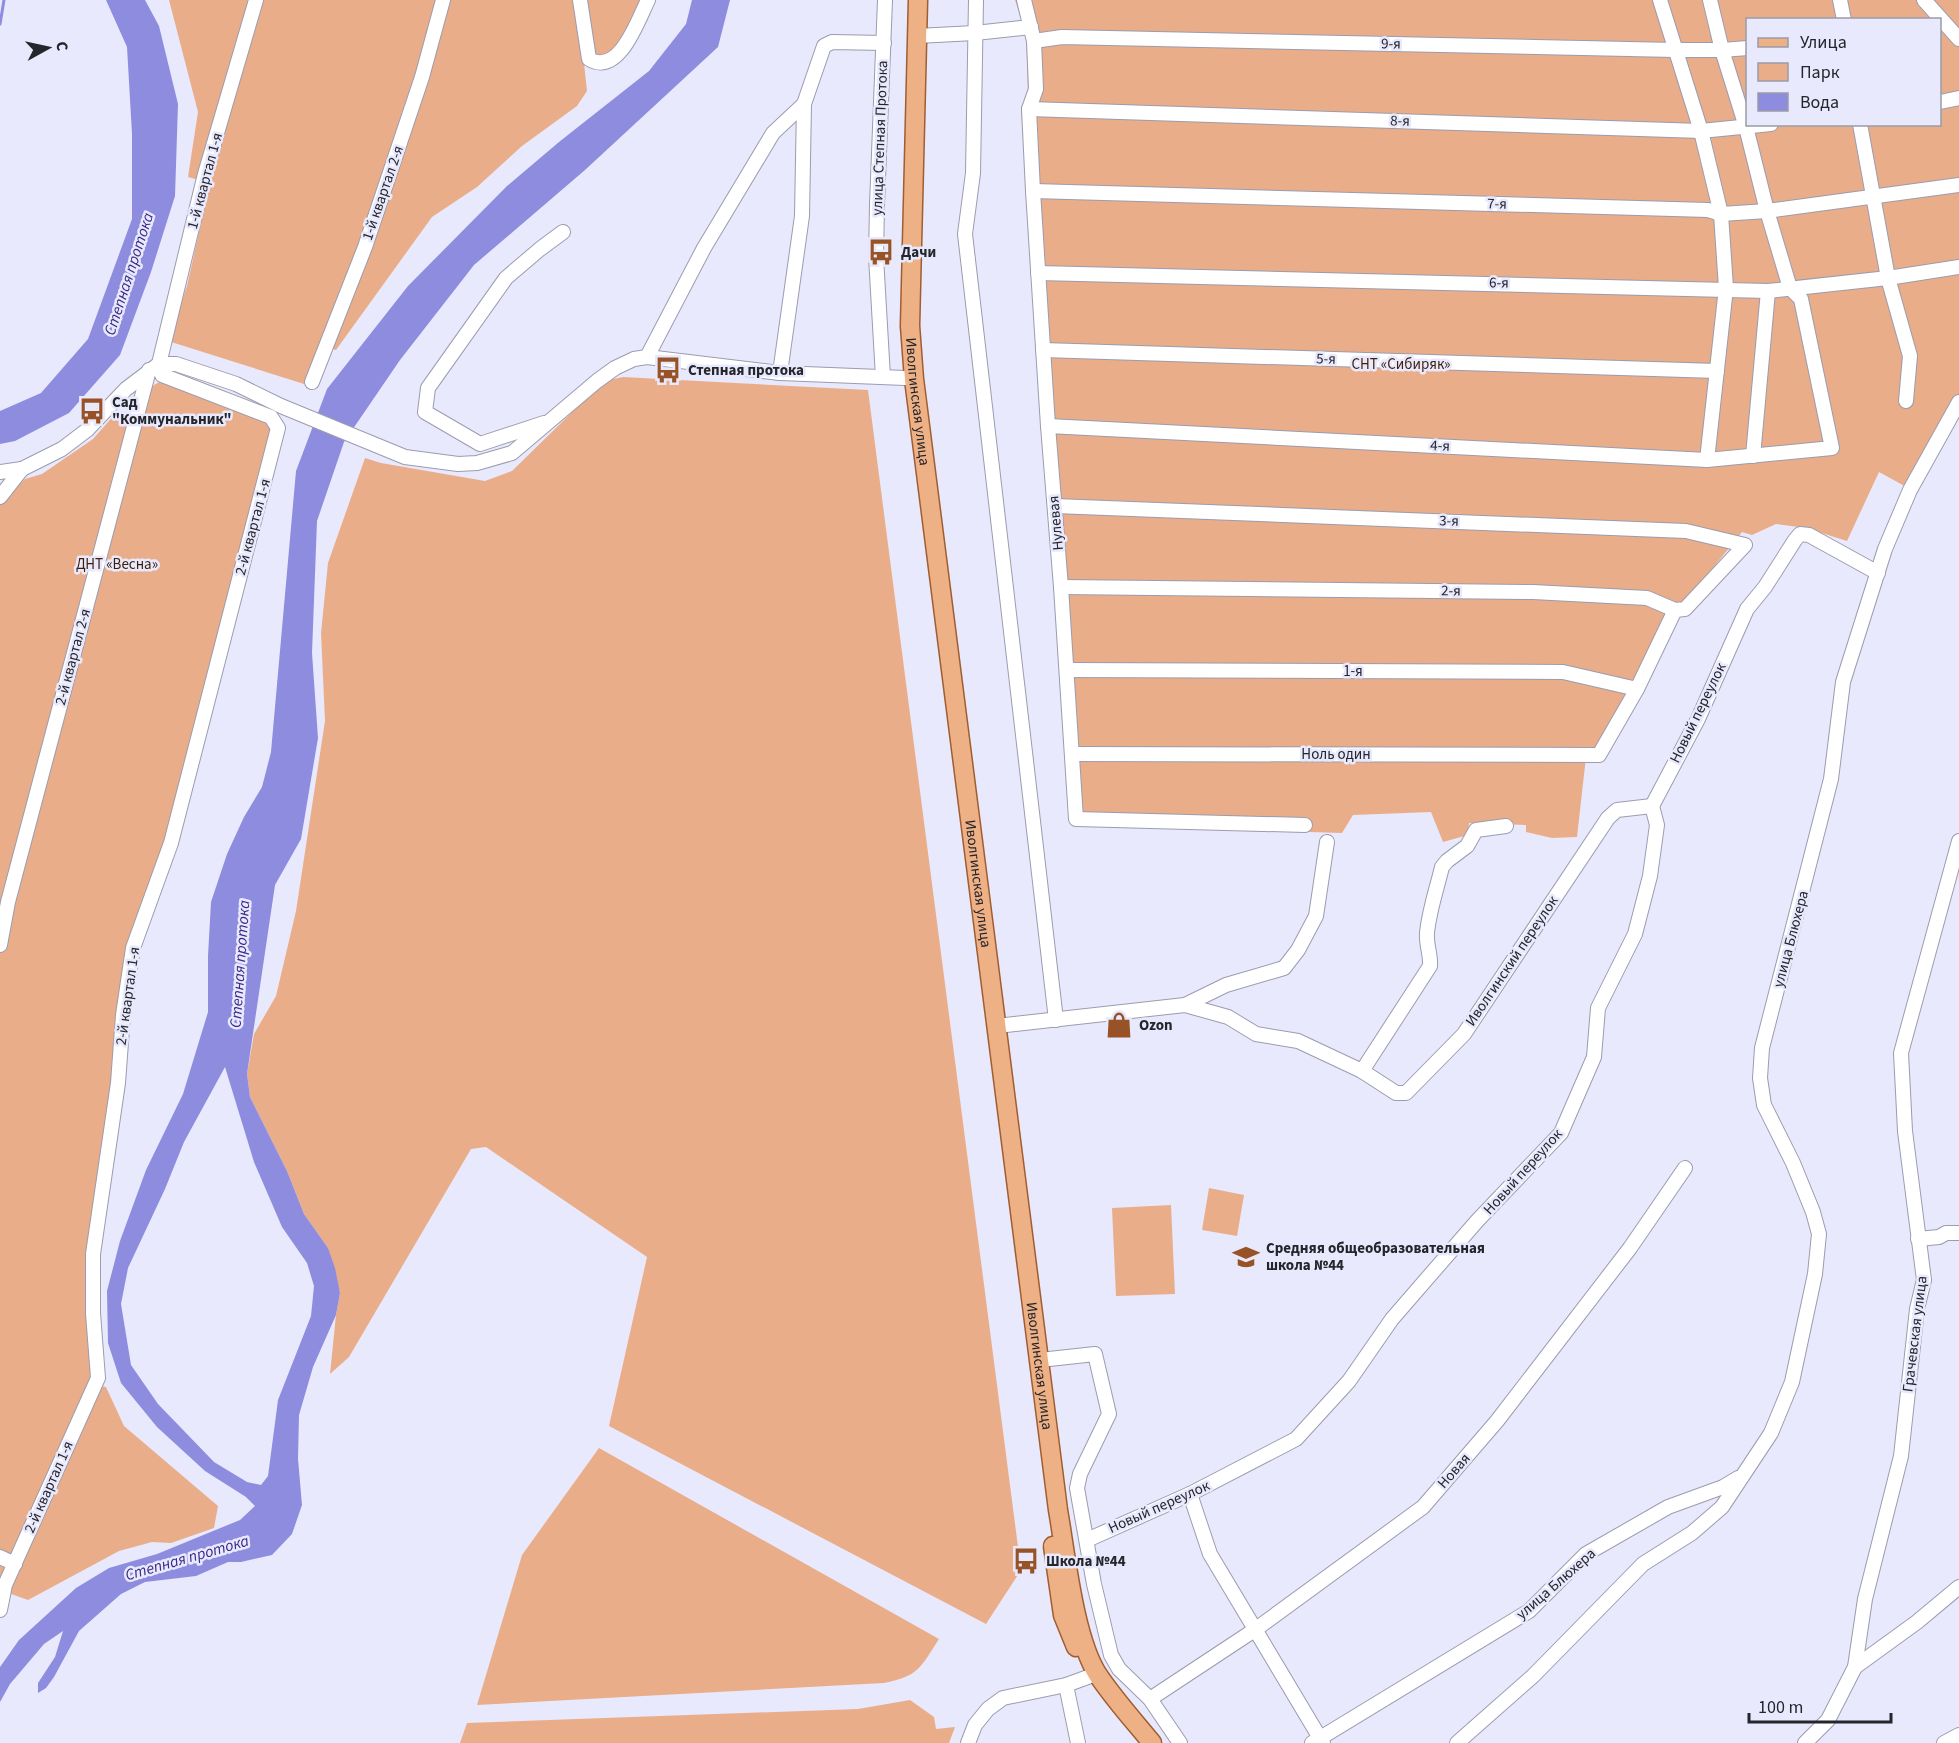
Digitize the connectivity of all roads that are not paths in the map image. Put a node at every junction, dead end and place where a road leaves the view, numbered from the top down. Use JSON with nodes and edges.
{"nodes":[{"id":1,"x":256,"y":0,"type":"edge"},
{"id":2,"x":443,"y":0,"type":"edge"},
{"id":3,"x":580,"y":0,"type":"edge"},
{"id":4,"x":648,"y":0,"type":"edge"},
{"id":5,"x":885,"y":0,"type":"edge"},
{"id":6,"x":908,"y":0,"type":"edge"},
{"id":7,"x":918,"y":0,"type":"edge"},
{"id":8,"x":976,"y":0,"type":"edge"},
{"id":9,"x":1024,"y":0,"type":"edge"},
{"id":10,"x":1660,"y":0,"type":"edge"},
{"id":11,"x":1710,"y":0,"type":"edge"},
{"id":12,"x":1840,"y":0,"type":"edge"},
{"id":13,"x":1924,"y":0,"type":"edge"},
{"id":14,"x":1844,"y":18,"type":"edge"},
{"id":15,"x":1940,"y":18,"type":"edge"},
{"id":16,"x":1941,"y":19,"type":"edge"},
{"id":17,"x":975,"y":33,"type":"junction"},
{"id":18,"x":1032,"y":34,"type":"junction"},
{"id":19,"x":917,"y":36,"type":"junction"},
{"id":20,"x":1959,"y":39,"type":"edge"},
{"id":21,"x":884,"y":43,"type":"junction"},
{"id":22,"x":1746,"y":48,"type":"edge"},
{"id":23,"x":1675,"y":50,"type":"junction"},
{"id":24,"x":1722,"y":50,"type":"junction"},
{"id":25,"x":1959,"y":98,"type":"edge"},
{"id":26,"x":1941,"y":102,"type":"edge"},
{"id":27,"x":804,"y":104,"type":"junction"},
{"id":28,"x":1029,"y":110,"type":"junction"},
{"id":29,"x":1755,"y":126,"type":"edge"},
{"id":30,"x":1860,"y":126,"type":"edge"},
{"id":31,"x":1746,"y":127,"type":"junction"},
{"id":32,"x":1701,"y":130,"type":"junction"},
{"id":33,"x":1959,"y":185,"type":"edge"},
{"id":34,"x":1033,"y":191,"type":"junction"},
{"id":35,"x":1872,"y":198,"type":"junction"},
{"id":36,"x":1767,"y":211,"type":"junction"},
{"id":37,"x":1721,"y":214,"type":"junction"},
{"id":38,"x":563,"y":232,"type":"dead end"},
{"id":39,"x":1959,"y":267,"type":"edge"},
{"id":40,"x":1038,"y":273,"type":"junction"},
{"id":41,"x":1888,"y":278,"type":"junction"},
{"id":42,"x":1726,"y":288,"type":"junction"},
{"id":43,"x":1790,"y":288,"type":"junction"},
{"id":44,"x":1768,"y":291,"type":"junction"},
{"id":45,"x":1043,"y":350,"type":"junction"},
{"id":46,"x":647,"y":357,"type":"junction"},
{"id":47,"x":154,"y":367,"type":"junction"},
{"id":48,"x":1717,"y":370,"type":"junction"},
{"id":49,"x":780,"y":373,"type":"junction"},
{"id":50,"x":883,"y":377,"type":"junction"},
{"id":51,"x":905,"y":378,"type":"junction"},
{"id":52,"x":312,"y":382,"type":"dead end"},
{"id":53,"x":1906,"y":401,"type":"dead end"},
{"id":54,"x":1959,"y":402,"type":"edge"},
{"id":55,"x":552,"y":420,"type":"junction"},
{"id":56,"x":1047,"y":426,"type":"junction"},
{"id":57,"x":1753,"y":456,"type":"junction"},
{"id":58,"x":1707,"y":460,"type":"junction"},
{"id":59,"x":22,"y":469,"type":"junction"},
{"id":60,"x":0,"y":472,"type":"edge"},
{"id":61,"x":3,"y":494,"type":"edge"},
{"id":62,"x":1054,"y":506,"type":"junction"},
{"id":63,"x":1878,"y":573,"type":"junction"},
{"id":64,"x":1061,"y":587,"type":"junction"},
{"id":65,"x":1675,"y":610,"type":"junction"},
{"id":66,"x":1067,"y":670,"type":"junction"},
{"id":67,"x":1637,"y":689,"type":"junction"},
{"id":68,"x":1073,"y":754,"type":"junction"},
{"id":69,"x":1652,"y":806,"type":"junction"},
{"id":70,"x":1305,"y":825,"type":"dead end"},
{"id":71,"x":1506,"y":826,"type":"dead end"},
{"id":72,"x":1959,"y":841,"type":"edge"},
{"id":73,"x":1327,"y":842,"type":"dead end"},
{"id":74,"x":0,"y":945,"type":"edge"},
{"id":75,"x":1185,"y":1005,"type":"junction"},
{"id":76,"x":1056,"y":1020,"type":"junction"},
{"id":77,"x":997,"y":1026,"type":"junction"},
{"id":78,"x":1362,"y":1071,"type":"junction"},
{"id":79,"x":1685,"y":1168,"type":"dead end"},
{"id":80,"x":1959,"y":1233,"type":"edge"},
{"id":81,"x":1918,"y":1239,"type":"junction"},
{"id":82,"x":1040,"y":1360,"type":"junction"},
{"id":83,"x":1744,"y":1475,"type":"junction"},
{"id":84,"x":1191,"y":1494,"type":"junction"},
{"id":85,"x":1087,"y":1540,"type":"junction"},
{"id":86,"x":0,"y":1557,"type":"edge"},
{"id":87,"x":15,"y":1564,"type":"junction"},
{"id":88,"x":1959,"y":1587,"type":"edge"},
{"id":89,"x":0,"y":1610,"type":"edge"},
{"id":90,"x":1256,"y":1629,"type":"junction"},
{"id":91,"x":1856,"y":1667,"type":"junction"},
{"id":92,"x":1088,"y":1677,"type":"junction"},
{"id":93,"x":1066,"y":1685,"type":"junction"},
{"id":94,"x":1136,"y":1687,"type":"junction"},
{"id":95,"x":1150,"y":1700,"type":"junction"},
{"id":96,"x":1119,"y":1702,"type":"junction"},
{"id":97,"x":1959,"y":1735,"type":"edge"},
{"id":98,"x":1319,"y":1741,"type":"edge"},
{"id":99,"x":968,"y":1743,"type":"edge"},
{"id":100,"x":1078,"y":1743,"type":"edge"},
{"id":101,"x":1140,"y":1743,"type":"edge"},
{"id":102,"x":1152,"y":1743,"type":"edge"},
{"id":103,"x":1180,"y":1743,"type":"edge"},
{"id":104,"x":1457,"y":1743,"type":"edge"},
{"id":105,"x":1805,"y":1743,"type":"edge"},
{"id":106,"x":1944,"y":1743,"type":"edge"}],
"edges":[{"from":1,"to":47,"type":"street","name":"1-й квартал 1-я"},
{"from":2,"to":52,"type":"street","name":"1-й квартал 2-я"},
{"from":3,"to":4,"type":"street"},
{"from":5,"to":21,"type":"street","name":"улица Степная Протока"},
{"from":6,"to":51,"type":"main road","name":"Иволгинская улица"},
{"from":7,"to":19,"type":"main road","name":"Иволгинская улица"},
{"from":8,"to":17,"type":"street"},
{"from":9,"to":18,"type":"street","name":"Нулевая"},
{"from":10,"to":23,"type":"street"},
{"from":11,"to":24,"type":"street"},
{"from":12,"to":14,"type":"street"},
{"from":13,"to":15,"type":"street"},
{"from":16,"to":20,"type":"street"},
{"from":17,"to":18,"type":"street","name":"9-я"},
{"from":17,"to":19,"type":"street","name":"9-я"},
{"from":17,"to":76,"type":"street"},
{"from":18,"to":23,"type":"street","name":"9-я"},
{"from":18,"to":28,"type":"street","name":"Нулевая"},
{"from":19,"to":77,"type":"main road","name":"Иволгинская улица"},
{"from":21,"to":27,"type":"street","name":"улица Степная Протока"},
{"from":21,"to":50,"type":"street","name":"улица Степная Протока"},
{"from":22,"to":24,"type":"street","name":"9-я"},
{"from":23,"to":24,"type":"street","name":"9-я"},
{"from":23,"to":32,"type":"street"},
{"from":24,"to":31,"type":"street"},
{"from":25,"to":26,"type":"street"},
{"from":27,"to":46,"type":"street","name":"улица Степная Протока"},
{"from":27,"to":49,"type":"street","name":"улица Степная Протока"},
{"from":28,"to":32,"type":"street","name":"8-я"},
{"from":28,"to":34,"type":"street","name":"Нулевая"},
{"from":29,"to":31,"type":"street","name":"8-я"},
{"from":30,"to":35,"type":"street"},
{"from":31,"to":32,"type":"street","name":"8-я"},
{"from":31,"to":36,"type":"street"},
{"from":32,"to":37,"type":"street"},
{"from":33,"to":35,"type":"street","name":"7-я"},
{"from":34,"to":37,"type":"street","name":"7-я"},
{"from":34,"to":40,"type":"street","name":"Нулевая"},
{"from":35,"to":36,"type":"street","name":"7-я"},
{"from":35,"to":41,"type":"street"},
{"from":36,"to":37,"type":"street","name":"7-я"},
{"from":36,"to":43,"type":"street"},
{"from":37,"to":42,"type":"street"},
{"from":38,"to":55,"type":"street"},
{"from":39,"to":41,"type":"street","name":"6-я"},
{"from":40,"to":42,"type":"street","name":"6-я"},
{"from":40,"to":45,"type":"street","name":"Нулевая"},
{"from":41,"to":43,"type":"street","name":"6-я"},
{"from":41,"to":53,"type":"street"},
{"from":42,"to":44,"type":"street","name":"6-я"},
{"from":42,"to":48,"type":"street"},
{"from":43,"to":44,"type":"street","name":"6-я"},
{"from":43,"to":57,"type":"street","name":"4-я"},
{"from":44,"to":57,"type":"street"},
{"from":45,"to":48,"type":"street","name":"5-я"},
{"from":45,"to":56,"type":"street","name":"Нулевая"},
{"from":46,"to":49,"type":"street"},
{"from":46,"to":55,"type":"street"},
{"from":47,"to":55,"type":"street"},
{"from":47,"to":59,"type":"street"},
{"from":47,"to":74,"type":"street","name":"2-й квартал 2-я"},
{"from":47,"to":87,"type":"street","name":"2-й квартал 1-я"},
{"from":48,"to":58,"type":"street"},
{"from":49,"to":50,"type":"street"},
{"from":50,"to":51,"type":"street"},
{"from":51,"to":92,"type":"main road","name":"Иволгинская улица"},
{"from":54,"to":63,"type":"street","name":"улица Блюхера"},
{"from":56,"to":58,"type":"street","name":"4-я"},
{"from":56,"to":62,"type":"street","name":"Нулевая"},
{"from":57,"to":58,"type":"street","name":"4-я"},
{"from":59,"to":60,"type":"street"},
{"from":59,"to":61,"type":"street"},
{"from":62,"to":64,"type":"street","name":"Нулевая"},
{"from":62,"to":65,"type":"street","name":"3-я"},
{"from":63,"to":69,"type":"street","name":"Новый переулок"},
{"from":63,"to":83,"type":"street","name":"улица Блюхера"},
{"from":64,"to":65,"type":"street","name":"2-я"},
{"from":64,"to":66,"type":"street","name":"Нулевая"},
{"from":65,"to":67,"type":"street"},
{"from":66,"to":67,"type":"street","name":"1-я"},
{"from":66,"to":68,"type":"street","name":"Нулевая"},
{"from":67,"to":68,"type":"street","name":"Ноль один"},
{"from":68,"to":70,"type":"street","name":"Нулевая"},
{"from":69,"to":78,"type":"street","name":"Иволгинский переулок"},
{"from":69,"to":84,"type":"street","name":"Новый переулок"},
{"from":71,"to":78,"type":"street"},
{"from":72,"to":81,"type":"street","name":"Грачевская улица"},
{"from":73,"to":75,"type":"street","name":"Иволгинский переулок"},
{"from":75,"to":76,"type":"street","name":"Иволгинский переулок"},
{"from":75,"to":78,"type":"street","name":"Иволгинский переулок"},
{"from":76,"to":77,"type":"street","name":"Иволгинский переулок"},
{"from":77,"to":82,"type":"main road","name":"Иволгинская улица"},
{"from":79,"to":90,"type":"street","name":"Новая"},
{"from":80,"to":81,"type":"street"},
{"from":81,"to":91,"type":"street","name":"Грачевская улица"},
{"from":82,"to":85,"type":"street"},
{"from":82,"to":96,"type":"main road","name":"Иволгинская улица"},
{"from":83,"to":98,"type":"street","name":"улица Блюхера"},
{"from":83,"to":104,"type":"street","name":"улица Блюхера"},
{"from":84,"to":85,"type":"street","name":"Новый переулок"},
{"from":84,"to":90,"type":"street"},
{"from":85,"to":94,"type":"street"},
{"from":86,"to":87,"type":"street"},
{"from":87,"to":89,"type":"street","name":"2-й квартал 1-я"},
{"from":88,"to":91,"type":"street"},
{"from":90,"to":95,"type":"street","name":"Новая"},
{"from":90,"to":98,"type":"street"},
{"from":91,"to":105,"type":"street","name":"Грачевская улица"},
{"from":92,"to":93,"type":"street"},
{"from":92,"to":101,"type":"main road","name":"Иволгинская улица"},
{"from":93,"to":99,"type":"street"},
{"from":93,"to":100,"type":"street"},
{"from":94,"to":95,"type":"street"},
{"from":94,"to":96,"type":"street"},
{"from":95,"to":103,"type":"street"},
{"from":96,"to":102,"type":"main road","name":"Иволгинская улица"},
{"from":97,"to":106,"type":"street"}]}
